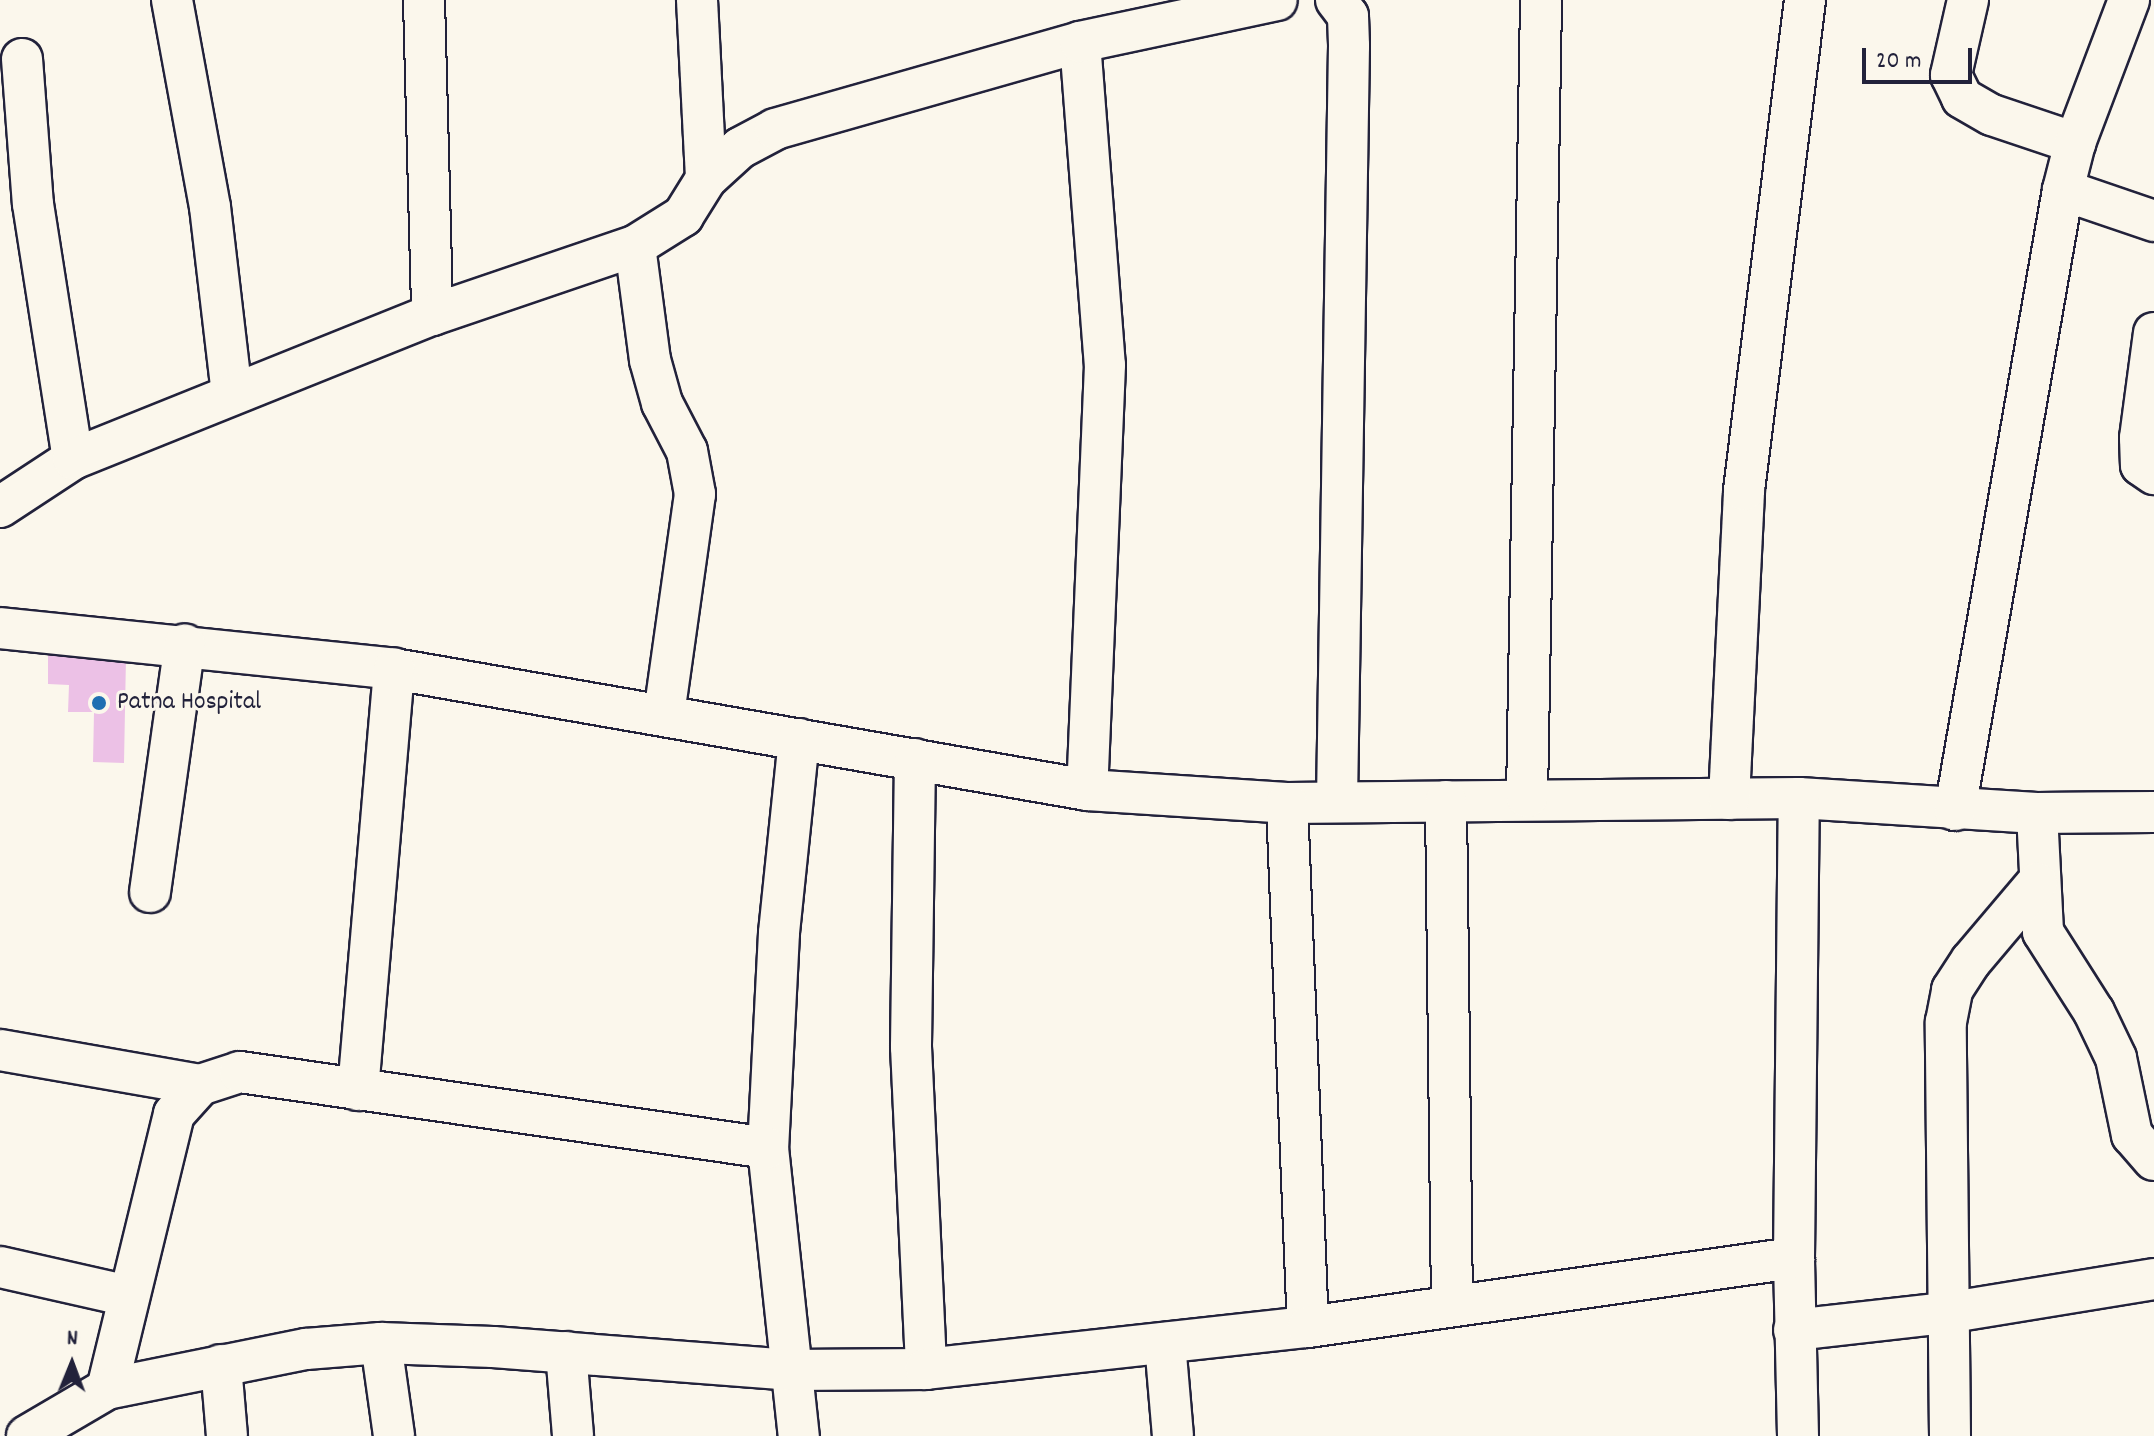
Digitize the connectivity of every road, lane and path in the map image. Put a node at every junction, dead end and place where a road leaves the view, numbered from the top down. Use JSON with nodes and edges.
{"nodes":[{"id":1,"x":172,"y":0,"type":"edge"},
{"id":2,"x":424,"y":0,"type":"edge"},
{"id":3,"x":697,"y":0,"type":"edge"},
{"id":4,"x":1277,"y":0,"type":"edge"},
{"id":5,"x":1336,"y":0,"type":"edge"},
{"id":6,"x":1541,"y":0,"type":"edge"},
{"id":7,"x":1805,"y":0,"type":"edge"},
{"id":8,"x":1968,"y":0,"type":"edge"},
{"id":9,"x":2129,"y":0,"type":"edge"},
{"id":10,"x":1080,"y":42,"type":"junction"},
{"id":11,"x":22,"y":59,"type":"dead end"},
{"id":12,"x":2075,"y":143,"type":"junction"},
{"id":13,"x":706,"y":179,"type":"junction"},
{"id":14,"x":2063,"y":190,"type":"junction"},
{"id":15,"x":2154,"y":221,"type":"edge"},
{"id":16,"x":635,"y":246,"type":"junction"},
{"id":17,"x":432,"y":315,"type":"junction"},
{"id":18,"x":2154,"y":333,"type":"edge"},
{"id":19,"x":232,"y":394,"type":"junction"},
{"id":20,"x":73,"y":459,"type":"junction"},
{"id":21,"x":2154,"y":474,"type":"edge"},
{"id":22,"x":0,"y":507,"type":"edge"},
{"id":23,"x":0,"y":628,"type":"edge"},
{"id":24,"x":185,"y":644,"type":"junction"},
{"id":25,"x":394,"y":669,"type":"junction"},
{"id":26,"x":664,"y":714,"type":"junction"},
{"id":27,"x":799,"y":739,"type":"junction"},
{"id":28,"x":915,"y":759,"type":"junction"},
{"id":29,"x":1087,"y":790,"type":"junction"},
{"id":30,"x":1527,"y":797,"type":"junction"},
{"id":31,"x":1799,"y":798,"type":"junction"},
{"id":32,"x":1729,"y":799,"type":"junction"},
{"id":33,"x":1337,"y":801,"type":"junction"},
{"id":34,"x":1446,"y":801,"type":"junction"},
{"id":35,"x":1287,"y":803,"type":"junction"},
{"id":36,"x":1955,"y":810,"type":"junction"},
{"id":37,"x":2154,"y":812,"type":"edge"},
{"id":38,"x":2037,"y":813,"type":"junction"},
{"id":39,"x":2037,"y":883,"type":"junction"},
{"id":40,"x":150,"y":892,"type":"dead end"},
{"id":41,"x":0,"y":1050,"type":"edge"},
{"id":42,"x":200,"y":1085,"type":"junction"},
{"id":43,"x":358,"y":1090,"type":"junction"},
{"id":44,"x":768,"y":1148,"type":"junction"},
{"id":45,"x":2154,"y":1160,"type":"edge"},
{"id":46,"x":1794,"y":1258,"type":"junction"},
{"id":47,"x":0,"y":1267,"type":"edge"},
{"id":48,"x":2154,"y":1279,"type":"edge"},
{"id":49,"x":129,"y":1296,"type":"junction"},
{"id":50,"x":1452,"y":1306,"type":"junction"},
{"id":51,"x":1946,"y":1313,"type":"junction"},
{"id":52,"x":1308,"y":1327,"type":"junction"},
{"id":53,"x":1794,"y":1330,"type":"junction"},
{"id":54,"x":381,"y":1343,"type":"junction"},
{"id":55,"x":1165,"y":1343,"type":"junction"},
{"id":56,"x":566,"y":1352,"type":"junction"},
{"id":57,"x":221,"y":1365,"type":"junction"},
{"id":58,"x":926,"y":1369,"type":"junction"},
{"id":59,"x":790,"y":1370,"type":"junction"},
{"id":60,"x":107,"y":1389,"type":"junction"},
{"id":61,"x":27,"y":1436,"type":"edge"},
{"id":62,"x":227,"y":1436,"type":"edge"},
{"id":63,"x":394,"y":1436,"type":"edge"},
{"id":64,"x":573,"y":1436,"type":"edge"},
{"id":65,"x":799,"y":1436,"type":"edge"},
{"id":66,"x":1173,"y":1436,"type":"edge"},
{"id":67,"x":1798,"y":1436,"type":"edge"},
{"id":68,"x":1950,"y":1436,"type":"edge"}],
"edges":[{"from":1,"to":19,"type":"street"},
{"from":2,"to":17,"type":"street"},
{"from":3,"to":13,"type":"street"},
{"from":4,"to":10,"type":"street"},
{"from":5,"to":33,"type":"street"},
{"from":6,"to":30,"type":"street"},
{"from":7,"to":32,"type":"street"},
{"from":8,"to":12,"type":"street"},
{"from":9,"to":12,"type":"street"},
{"from":10,"to":13,"type":"street"},
{"from":10,"to":29,"type":"street"},
{"from":11,"to":20,"type":"street"},
{"from":12,"to":14,"type":"street"},
{"from":13,"to":16,"type":"street"},
{"from":14,"to":15,"type":"street"},
{"from":14,"to":36,"type":"street"},
{"from":16,"to":17,"type":"street"},
{"from":16,"to":26,"type":"street"},
{"from":17,"to":19,"type":"street"},
{"from":18,"to":21,"type":"street"},
{"from":19,"to":20,"type":"street"},
{"from":20,"to":22,"type":"street"},
{"from":23,"to":24,"type":"street"},
{"from":24,"to":25,"type":"street"},
{"from":24,"to":40,"type":"street"},
{"from":25,"to":26,"type":"street"},
{"from":25,"to":43,"type":"street"},
{"from":26,"to":27,"type":"street"},
{"from":27,"to":28,"type":"street"},
{"from":27,"to":44,"type":"street"},
{"from":28,"to":29,"type":"street"},
{"from":28,"to":58,"type":"street"},
{"from":29,"to":35,"type":"street"},
{"from":30,"to":32,"type":"street"},
{"from":30,"to":34,"type":"street"},
{"from":31,"to":32,"type":"street"},
{"from":31,"to":36,"type":"street"},
{"from":31,"to":46,"type":"street"},
{"from":33,"to":34,"type":"street"},
{"from":33,"to":35,"type":"street"},
{"from":34,"to":50,"type":"street"},
{"from":35,"to":52,"type":"street"},
{"from":36,"to":38,"type":"street"},
{"from":37,"to":38,"type":"street"},
{"from":38,"to":39,"type":"street"},
{"from":39,"to":45,"type":"street"},
{"from":39,"to":51,"type":"street"},
{"from":41,"to":42,"type":"street"},
{"from":42,"to":43,"type":"street"},
{"from":42,"to":49,"type":"street"},
{"from":43,"to":44,"type":"street"},
{"from":44,"to":59,"type":"street"},
{"from":46,"to":50,"type":"street"},
{"from":46,"to":53,"type":"street"},
{"from":47,"to":49,"type":"street"},
{"from":48,"to":51,"type":"street"},
{"from":49,"to":60,"type":"street"},
{"from":50,"to":52,"type":"street"},
{"from":51,"to":53,"type":"street"},
{"from":51,"to":68,"type":"street"},
{"from":52,"to":55,"type":"street"},
{"from":53,"to":67,"type":"street"},
{"from":54,"to":56,"type":"street"},
{"from":54,"to":57,"type":"street"},
{"from":54,"to":63,"type":"street"},
{"from":55,"to":58,"type":"street"},
{"from":55,"to":66,"type":"street"},
{"from":56,"to":59,"type":"street"},
{"from":56,"to":64,"type":"street"},
{"from":57,"to":60,"type":"street"},
{"from":57,"to":62,"type":"street"},
{"from":58,"to":59,"type":"street"},
{"from":59,"to":65,"type":"street"},
{"from":60,"to":61,"type":"street"}]}
